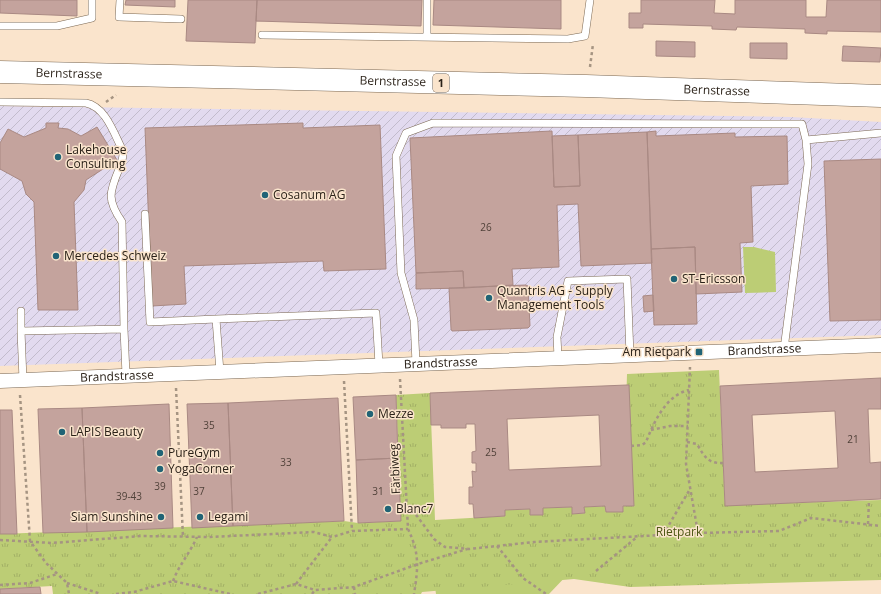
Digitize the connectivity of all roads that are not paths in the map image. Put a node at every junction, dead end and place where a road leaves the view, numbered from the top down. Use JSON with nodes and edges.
{"nodes":[{"id":1,"x":92,"y":0,"type":"edge"},
{"id":2,"x":120,"y":0,"type":"edge"},
{"id":3,"x":428,"y":0,"type":"edge"},
{"id":4,"x":590,"y":0,"type":"edge"},
{"id":5,"x":181,"y":19,"type":"dead end"},
{"id":6,"x":0,"y":26,"type":"edge"},
{"id":7,"x":262,"y":35,"type":"dead end"},
{"id":8,"x":427,"y":36,"type":"junction"},
{"id":9,"x":0,"y":72,"type":"edge"},
{"id":10,"x":881,"y":96,"type":"edge"},
{"id":11,"x":0,"y":102,"type":"edge"},
{"id":12,"x":881,"y":133,"type":"edge"},
{"id":13,"x":806,"y":140,"type":"junction"},
{"id":14,"x":145,"y":214,"type":"dead end"},
{"id":15,"x":21,"y":311,"type":"dead end"},
{"id":16,"x":216,"y":319,"type":"junction"},
{"id":17,"x":124,"y":329,"type":"junction"},
{"id":18,"x":21,"y":331,"type":"junction"},
{"id":19,"x":881,"y":345,"type":"edge"},
{"id":20,"x":784,"y":349,"type":"junction"},
{"id":21,"x":630,"y":355,"type":"junction"},
{"id":22,"x":558,"y":357,"type":"junction"},
{"id":23,"x":416,"y":363,"type":"junction"},
{"id":24,"x":379,"y":365,"type":"junction"},
{"id":25,"x":220,"y":372,"type":"junction"},
{"id":26,"x":126,"y":375,"type":"junction"},
{"id":27,"x":21,"y":380,"type":"junction"},
{"id":28,"x":0,"y":381,"type":"edge"}],
"edges":[{"from":1,"to":6,"type":"lane"},
{"from":2,"to":5,"type":"lane"},
{"from":3,"to":8,"type":"lane"},
{"from":4,"to":8,"type":"lane"},
{"from":7,"to":8,"type":"lane"},
{"from":9,"to":10,"type":"main road","name":"Bernstrasse","number":"1"},
{"from":11,"to":17,"type":"lane"},
{"from":12,"to":13,"type":"lane"},
{"from":13,"to":20,"type":"lane"},
{"from":13,"to":23,"type":"lane"},
{"from":14,"to":16,"type":"lane"},
{"from":15,"to":18,"type":"lane"},
{"from":16,"to":24,"type":"lane"},
{"from":16,"to":25,"type":"lane"},
{"from":17,"to":18,"type":"lane"},
{"from":17,"to":26,"type":"lane"},
{"from":18,"to":27,"type":"lane"},
{"from":19,"to":20,"type":"street","name":"Brandstrasse"},
{"from":20,"to":21,"type":"street","name":"Brandstrasse"},
{"from":21,"to":22,"type":"street","name":"Brandstrasse"},
{"from":21,"to":22,"type":"lane"},
{"from":22,"to":23,"type":"street","name":"Brandstrasse"},
{"from":23,"to":24,"type":"street","name":"Brandstrasse"},
{"from":24,"to":25,"type":"street","name":"Brandstrasse"},
{"from":25,"to":26,"type":"street","name":"Brandstrasse"},
{"from":26,"to":27,"type":"street","name":"Brandstrasse"},
{"from":27,"to":28,"type":"street","name":"Brandstrasse"}]}
